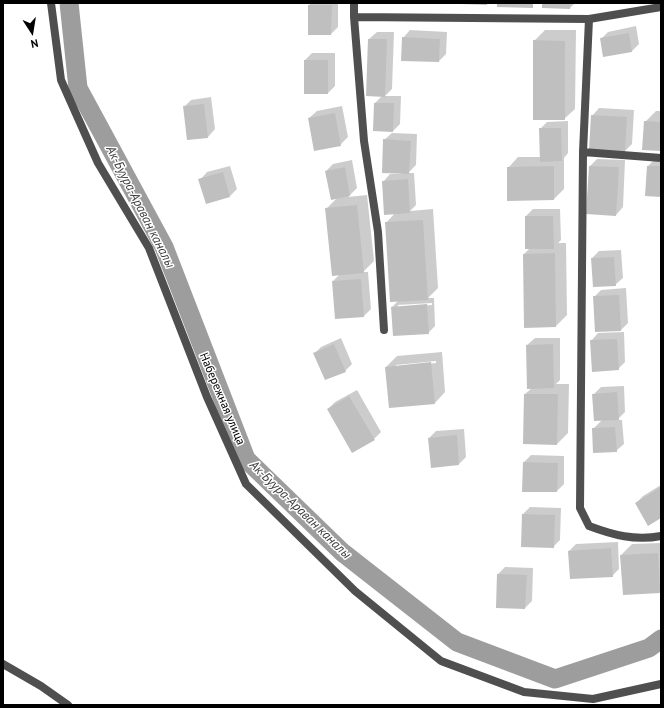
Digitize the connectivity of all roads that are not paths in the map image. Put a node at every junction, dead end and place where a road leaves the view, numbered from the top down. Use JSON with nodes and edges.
{"nodes":[{"id":1,"x":51,"y":3,"type":"edge"},
{"id":2,"x":354,"y":3,"type":"edge"},
{"id":3,"x":661,"y":7,"type":"edge"},
{"id":4,"x":354,"y":17,"type":"junction"},
{"id":5,"x":589,"y":19,"type":"junction"},
{"id":6,"x":583,"y":152,"type":"junction"},
{"id":7,"x":661,"y":158,"type":"edge"},
{"id":8,"x":384,"y":330,"type":"dead end"},
{"id":9,"x":661,"y":536,"type":"edge"},
{"id":10,"x":3,"y":664,"type":"edge"},
{"id":11,"x":661,"y":684,"type":"edge"},
{"id":12,"x":68,"y":705,"type":"edge"}],
"edges":[{"from":1,"to":11,"type":"street","name":"Набережная улица"},
{"from":2,"to":4,"type":"street"},
{"from":3,"to":5,"type":"street"},
{"from":4,"to":5,"type":"street"},
{"from":4,"to":8,"type":"street"},
{"from":5,"to":6,"type":"street"},
{"from":6,"to":7,"type":"street"},
{"from":6,"to":9,"type":"street"},
{"from":10,"to":12,"type":"street"}]}
